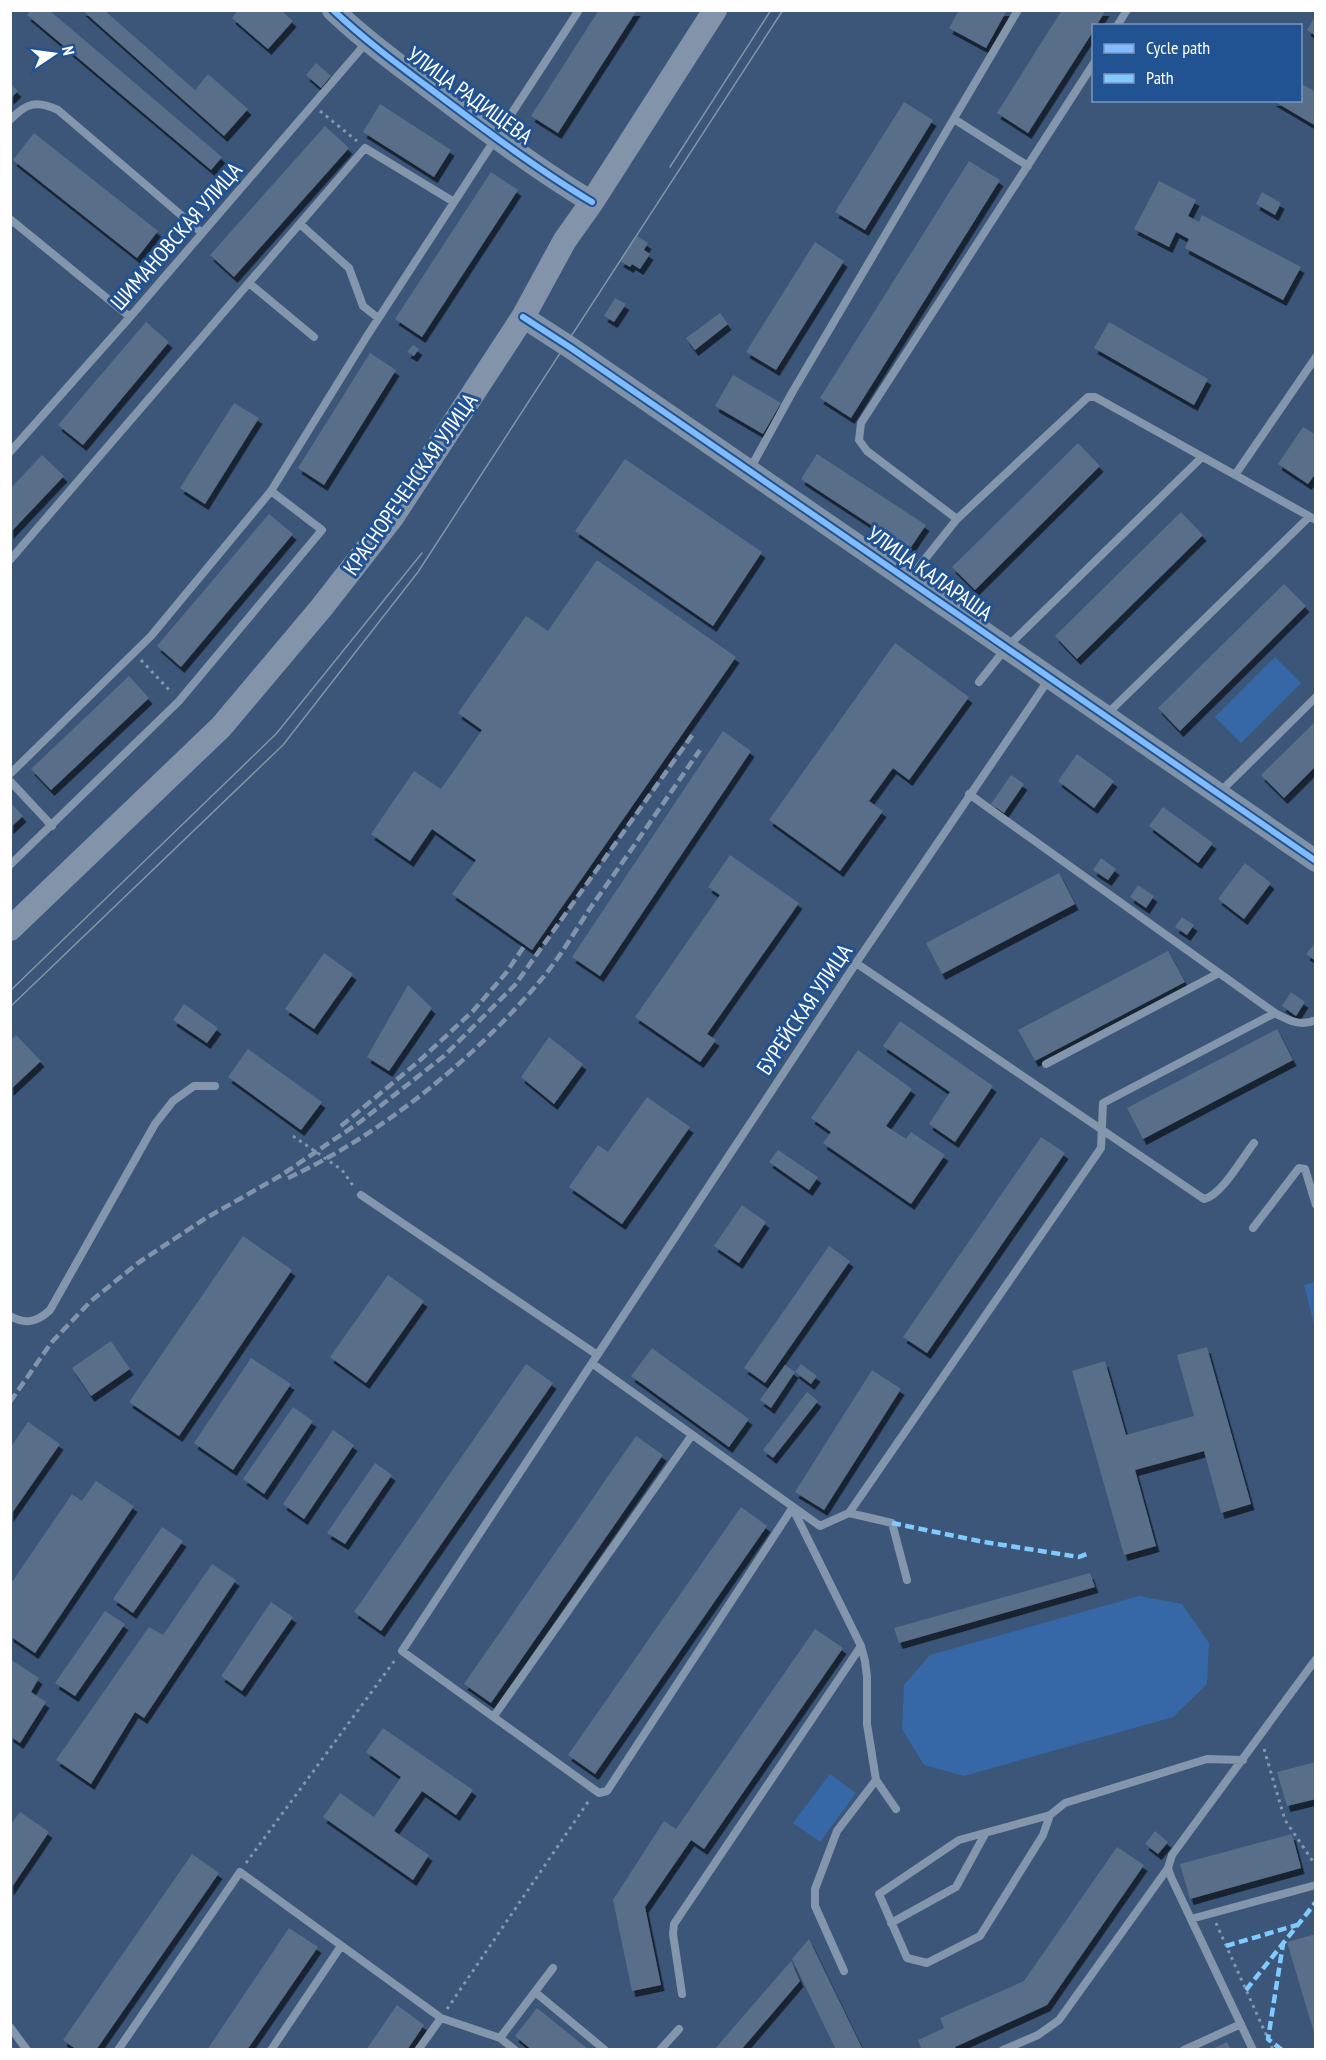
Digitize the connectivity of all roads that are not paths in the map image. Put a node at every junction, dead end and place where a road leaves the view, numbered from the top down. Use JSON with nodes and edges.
{"nodes":[{"id":1,"x":333,"y":10,"type":"edge"},
{"id":2,"x":579,"y":10,"type":"edge"},
{"id":3,"x":715,"y":10,"type":"edge"},
{"id":4,"x":1018,"y":10,"type":"edge"},
{"id":5,"x":1127,"y":10,"type":"edge"},
{"id":6,"x":1118,"y":24,"type":"edge"},
{"id":7,"x":367,"y":42,"type":"junction"},
{"id":8,"x":1092,"y":66,"type":"edge"},
{"id":9,"x":954,"y":119,"type":"junction"},
{"id":10,"x":10,"y":120,"type":"edge"},
{"id":11,"x":495,"y":138,"type":"junction"},
{"id":12,"x":1028,"y":166,"type":"junction"},
{"id":13,"x":454,"y":202,"type":"junction"},
{"id":14,"x":592,"y":202,"type":"junction"},
{"id":15,"x":10,"y":219,"type":"edge"},
{"id":16,"x":300,"y":224,"type":"junction"},
{"id":17,"x":202,"y":233,"type":"junction"},
{"id":18,"x":249,"y":283,"type":"junction"},
{"id":19,"x":130,"y":317,"type":"junction"},
{"id":20,"x":523,"y":317,"type":"junction"},
{"id":21,"x":378,"y":318,"type":"junction"},
{"id":22,"x":314,"y":337,"type":"dead end"},
{"id":23,"x":1316,"y":357,"type":"edge"},
{"id":24,"x":10,"y":452,"type":"edge"},
{"id":25,"x":1202,"y":457,"type":"junction"},
{"id":26,"x":749,"y":471,"type":"junction"},
{"id":27,"x":1235,"y":475,"type":"junction"},
{"id":28,"x":271,"y":491,"type":"junction"},
{"id":29,"x":957,"y":519,"type":"junction"},
{"id":30,"x":1312,"y":519,"type":"edge"},
{"id":31,"x":10,"y":560,"type":"edge"},
{"id":32,"x":908,"y":580,"type":"junction"},
{"id":33,"x":1006,"y":648,"type":"junction"},
{"id":34,"x":1049,"y":677,"type":"junction"},
{"id":35,"x":980,"y":682,"type":"dead end"},
{"id":36,"x":1316,"y":697,"type":"edge"},
{"id":37,"x":1105,"y":716,"type":"junction"},
{"id":38,"x":10,"y":774,"type":"edge"},
{"id":39,"x":10,"y":781,"type":"edge"},
{"id":40,"x":969,"y":794,"type":"junction"},
{"id":41,"x":1218,"y":794,"type":"junction"},
{"id":42,"x":52,"y":826,"type":"junction"},
{"id":43,"x":1316,"y":861,"type":"edge"},
{"id":44,"x":10,"y":865,"type":"edge"},
{"id":45,"x":10,"y":929,"type":"edge"},
{"id":46,"x":856,"y":963,"type":"junction"},
{"id":47,"x":1219,"y":973,"type":"junction"},
{"id":48,"x":1275,"y":1013,"type":"junction"},
{"id":49,"x":1316,"y":1020,"type":"edge"},
{"id":50,"x":1046,"y":1064,"type":"dead end"},
{"id":51,"x":215,"y":1086,"type":"dead end"},
{"id":52,"x":1102,"y":1130,"type":"junction"},
{"id":53,"x":1254,"y":1143,"type":"dead end"},
{"id":54,"x":361,"y":1195,"type":"road end"},
{"id":55,"x":1316,"y":1205,"type":"edge"},
{"id":56,"x":1253,"y":1228,"type":"dead end"},
{"id":57,"x":10,"y":1316,"type":"edge"},
{"id":58,"x":596,"y":1354,"type":"junction"},
{"id":59,"x":593,"y":1364,"type":"junction"},
{"id":60,"x":692,"y":1435,"type":"junction"},
{"id":61,"x":793,"y":1508,"type":"junction"},
{"id":62,"x":849,"y":1513,"type":"junction"},
{"id":63,"x":907,"y":1580,"type":"dead end"},
{"id":64,"x":861,"y":1646,"type":"junction"},
{"id":65,"x":1316,"y":1659,"type":"edge"},
{"id":66,"x":494,"y":1716,"type":"junction"},
{"id":67,"x":1243,"y":1760,"type":"junction"},
{"id":68,"x":876,"y":1779,"type":"junction"},
{"id":69,"x":896,"y":1809,"type":"dead end"},
{"id":70,"x":1050,"y":1815,"type":"junction"},
{"id":71,"x":985,"y":1834,"type":"junction"},
{"id":72,"x":1168,"y":1868,"type":"junction"},
{"id":73,"x":1316,"y":1885,"type":"edge"},
{"id":74,"x":1191,"y":1919,"type":"junction"},
{"id":75,"x":891,"y":1923,"type":"junction"},
{"id":76,"x":341,"y":1946,"type":"junction"},
{"id":77,"x":553,"y":1968,"type":"dead end"},
{"id":78,"x":844,"y":1971,"type":"dead end"},
{"id":79,"x":535,"y":1992,"type":"junction"},
{"id":80,"x":682,"y":1994,"type":"dead end"},
{"id":81,"x":441,"y":2018,"type":"junction"},
{"id":82,"x":1241,"y":2024,"type":"junction"},
{"id":83,"x":10,"y":2027,"type":"edge"},
{"id":84,"x":679,"y":2028,"type":"dead end"},
{"id":85,"x":500,"y":2038,"type":"junction"},
{"id":86,"x":664,"y":2048,"type":"edge"},
{"id":87,"x":27,"y":2049,"type":"edge"},
{"id":88,"x":118,"y":2049,"type":"edge"},
{"id":89,"x":271,"y":2049,"type":"edge"},
{"id":90,"x":418,"y":2049,"type":"edge"},
{"id":91,"x":514,"y":2049,"type":"edge"},
{"id":92,"x":605,"y":2049,"type":"edge"},
{"id":93,"x":1003,"y":2049,"type":"edge"},
{"id":94,"x":1184,"y":2049,"type":"edge"},
{"id":95,"x":1253,"y":2049,"type":"edge"}],
"edges":[{"from":1,"to":7,"type":"street","name":"УЛИЦА РАДИЩЕВА"},
{"from":2,"to":11,"type":"lane"},
{"from":3,"to":14,"type":"main road","name":"КРАСНОРЕЧЕНСКАЯ УЛИЦА"},
{"from":4,"to":9,"type":"lane"},
{"from":5,"to":6,"type":"lane"},
{"from":7,"to":11,"type":"street","name":"УЛИЦА РАДИЩЕВА"},
{"from":7,"to":17,"type":"lane","name":"ШИМАНОВСКАЯ УЛИЦА"},
{"from":8,"to":12,"type":"lane"},
{"from":9,"to":12,"type":"lane"},
{"from":9,"to":26,"type":"lane"},
{"from":10,"to":17,"type":"lane"},
{"from":11,"to":13,"type":"lane"},
{"from":11,"to":14,"type":"street","name":"УЛИЦА РАДИЩЕВА"},
{"from":12,"to":29,"type":"lane"},
{"from":13,"to":16,"type":"lane"},
{"from":13,"to":21,"type":"lane"},
{"from":14,"to":20,"type":"main road","name":"КРАСНОРЕЧЕНСКАЯ УЛИЦА"},
{"from":15,"to":19,"type":"lane"},
{"from":16,"to":18,"type":"lane"},
{"from":16,"to":21,"type":"lane"},
{"from":17,"to":19,"type":"lane","name":"ШИМАНОВСКАЯ УЛИЦА"},
{"from":18,"to":22,"type":"lane"},
{"from":18,"to":31,"type":"lane"},
{"from":19,"to":24,"type":"lane","name":"ШИМАНОВСКАЯ УЛИЦА"},
{"from":20,"to":26,"type":"street","name":"УЛИЦА КАЛАРАША"},
{"from":20,"to":45,"type":"main road","name":"КРАСНОРЕЧЕНСКАЯ УЛИЦА"},
{"from":21,"to":28,"type":"lane"},
{"from":23,"to":27,"type":"lane"},
{"from":25,"to":27,"type":"lane"},
{"from":25,"to":29,"type":"lane"},
{"from":25,"to":33,"type":"lane"},
{"from":26,"to":32,"type":"street","name":"УЛИЦА КАЛАРАША"},
{"from":27,"to":30,"type":"lane"},
{"from":28,"to":38,"type":"lane"},
{"from":28,"to":42,"type":"lane"},
{"from":29,"to":32,"type":"lane"},
{"from":30,"to":37,"type":"lane"},
{"from":32,"to":33,"type":"street","name":"УЛИЦА КАЛАРАША"},
{"from":33,"to":34,"type":"street","name":"УЛИЦА КАЛАРАША"},
{"from":33,"to":35,"type":"lane"},
{"from":34,"to":37,"type":"street","name":"УЛИЦА КАЛАРАША"},
{"from":34,"to":40,"type":"lane","name":"БУРЕЙСКАЯ УЛИЦА"},
{"from":36,"to":41,"type":"lane"},
{"from":37,"to":41,"type":"street","name":"УЛИЦА КАЛАРАША"},
{"from":39,"to":42,"type":"lane"},
{"from":40,"to":46,"type":"lane","name":"БУРЕЙСКАЯ УЛИЦА"},
{"from":40,"to":47,"type":"lane"},
{"from":41,"to":43,"type":"street","name":"УЛИЦА КАЛАРАША"},
{"from":42,"to":44,"type":"lane"},
{"from":46,"to":52,"type":"lane"},
{"from":46,"to":58,"type":"lane","name":"БУРЕЙСКАЯ УЛИЦА"},
{"from":47,"to":48,"type":"lane"},
{"from":47,"to":50,"type":"lane"},
{"from":48,"to":49,"type":"lane"},
{"from":48,"to":52,"type":"lane"},
{"from":51,"to":57,"type":"lane"},
{"from":52,"to":53,"type":"lane"},
{"from":52,"to":62,"type":"lane"},
{"from":54,"to":58,"type":"lane"},
{"from":55,"to":56,"type":"lane"},
{"from":58,"to":59,"type":"lane","name":"БУРЕЙСКАЯ УЛИЦА"},
{"from":59,"to":60,"type":"lane"},
{"from":59,"to":66,"type":"lane","name":"БУРЕЙСКАЯ УЛИЦА"},
{"from":60,"to":61,"type":"lane"},
{"from":60,"to":66,"type":"lane"},
{"from":61,"to":62,"type":"lane"},
{"from":61,"to":64,"type":"lane"},
{"from":61,"to":66,"type":"lane"},
{"from":62,"to":63,"type":"lane"},
{"from":64,"to":68,"type":"lane"},
{"from":64,"to":80,"type":"lane"},
{"from":65,"to":67,"type":"lane"},
{"from":67,"to":70,"type":"lane"},
{"from":67,"to":72,"type":"lane"},
{"from":68,"to":69,"type":"lane"},
{"from":68,"to":78,"type":"lane"},
{"from":70,"to":71,"type":"lane"},
{"from":70,"to":75,"type":"lane"},
{"from":71,"to":75,"type":"lane"},
{"from":71,"to":75,"type":"lane"},
{"from":72,"to":74,"type":"lane"},
{"from":72,"to":93,"type":"lane"},
{"from":73,"to":74,"type":"lane"},
{"from":74,"to":82,"type":"lane"},
{"from":76,"to":81,"type":"lane"},
{"from":76,"to":88,"type":"lane"},
{"from":76,"to":89,"type":"lane"},
{"from":77,"to":79,"type":"lane"},
{"from":79,"to":85,"type":"lane"},
{"from":79,"to":92,"type":"lane"},
{"from":81,"to":85,"type":"lane"},
{"from":81,"to":90,"type":"lane"},
{"from":82,"to":94,"type":"lane"},
{"from":82,"to":95,"type":"lane"},
{"from":83,"to":87,"type":"lane"},
{"from":84,"to":86,"type":"lane"},
{"from":85,"to":91,"type":"lane"}]}
